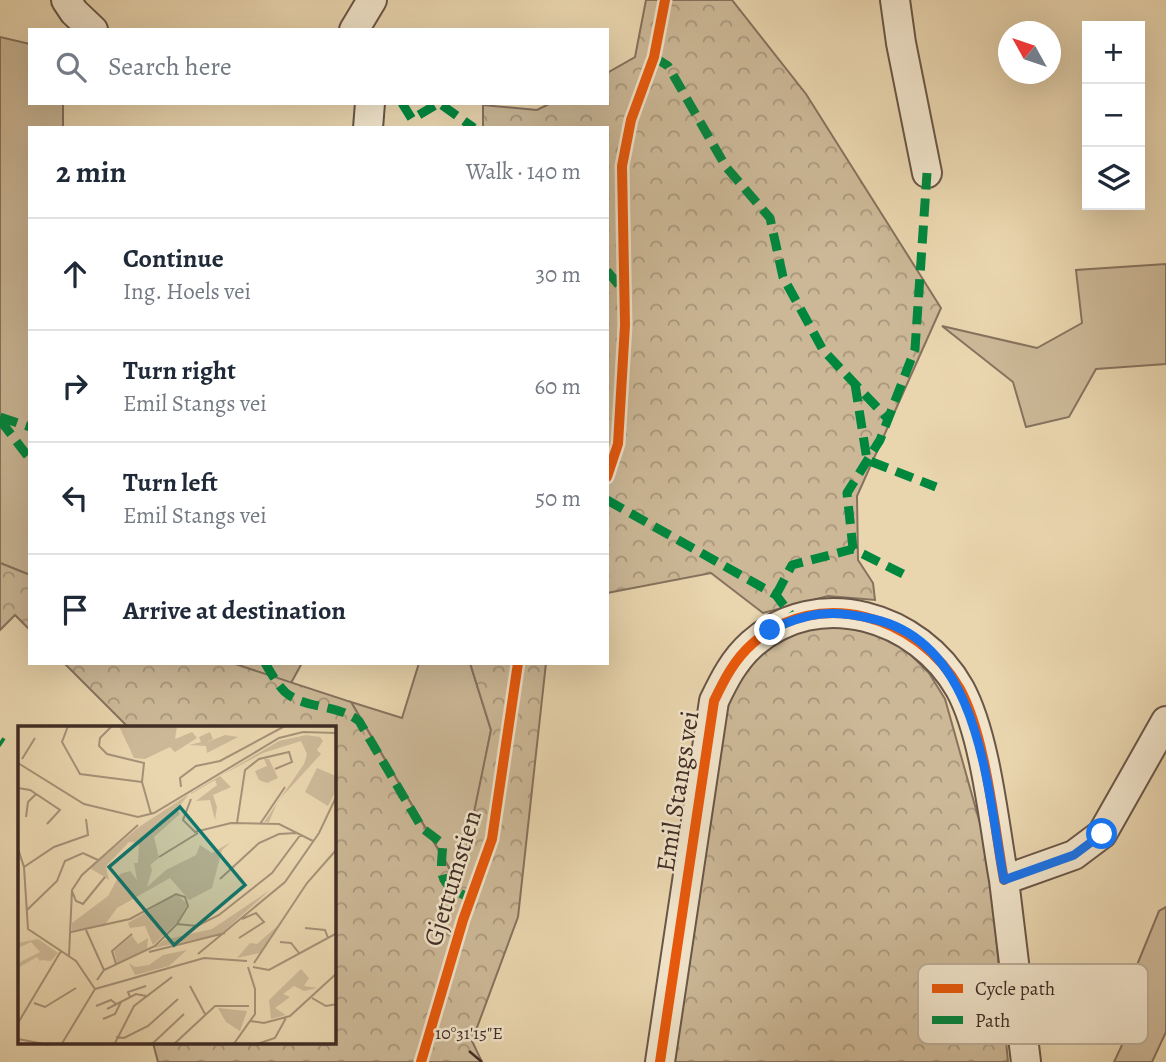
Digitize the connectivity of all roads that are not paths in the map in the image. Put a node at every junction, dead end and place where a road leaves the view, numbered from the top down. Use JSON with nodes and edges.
{"nodes":[{"id":1,"x":65,"y":0,"type":"edge"},
{"id":2,"x":895,"y":0,"type":"edge"},
{"id":3,"x":91,"y":28,"type":"edge"},
{"id":4,"x":370,"y":105,"type":"edge"},
{"id":5,"x":368,"y":126,"type":"edge"},
{"id":6,"x":927,"y":173,"type":"dead end"},
{"id":7,"x":1166,"y":721,"type":"edge"},
{"id":8,"x":1004,"y":880,"type":"junction"},
{"id":9,"x":1014,"y":964,"type":"edge"},
{"id":10,"x":1024,"y":1044,"type":"edge"},
{"id":11,"x":660,"y":1062,"type":"edge"},
{"id":12,"x":1026,"y":1062,"type":"edge"}],
"edges":[{"from":1,"to":3,"type":"street"},
{"from":2,"to":6,"type":"street"},
{"from":4,"to":5,"type":"street"},
{"from":7,"to":8,"type":"street"},
{"from":8,"to":9,"type":"street","name":"Emil Stangs vei"},
{"from":8,"to":11,"type":"street","name":"Emil Stangs vei"},
{"from":10,"to":12,"type":"street","name":"Emil Stangs vei"}]}
